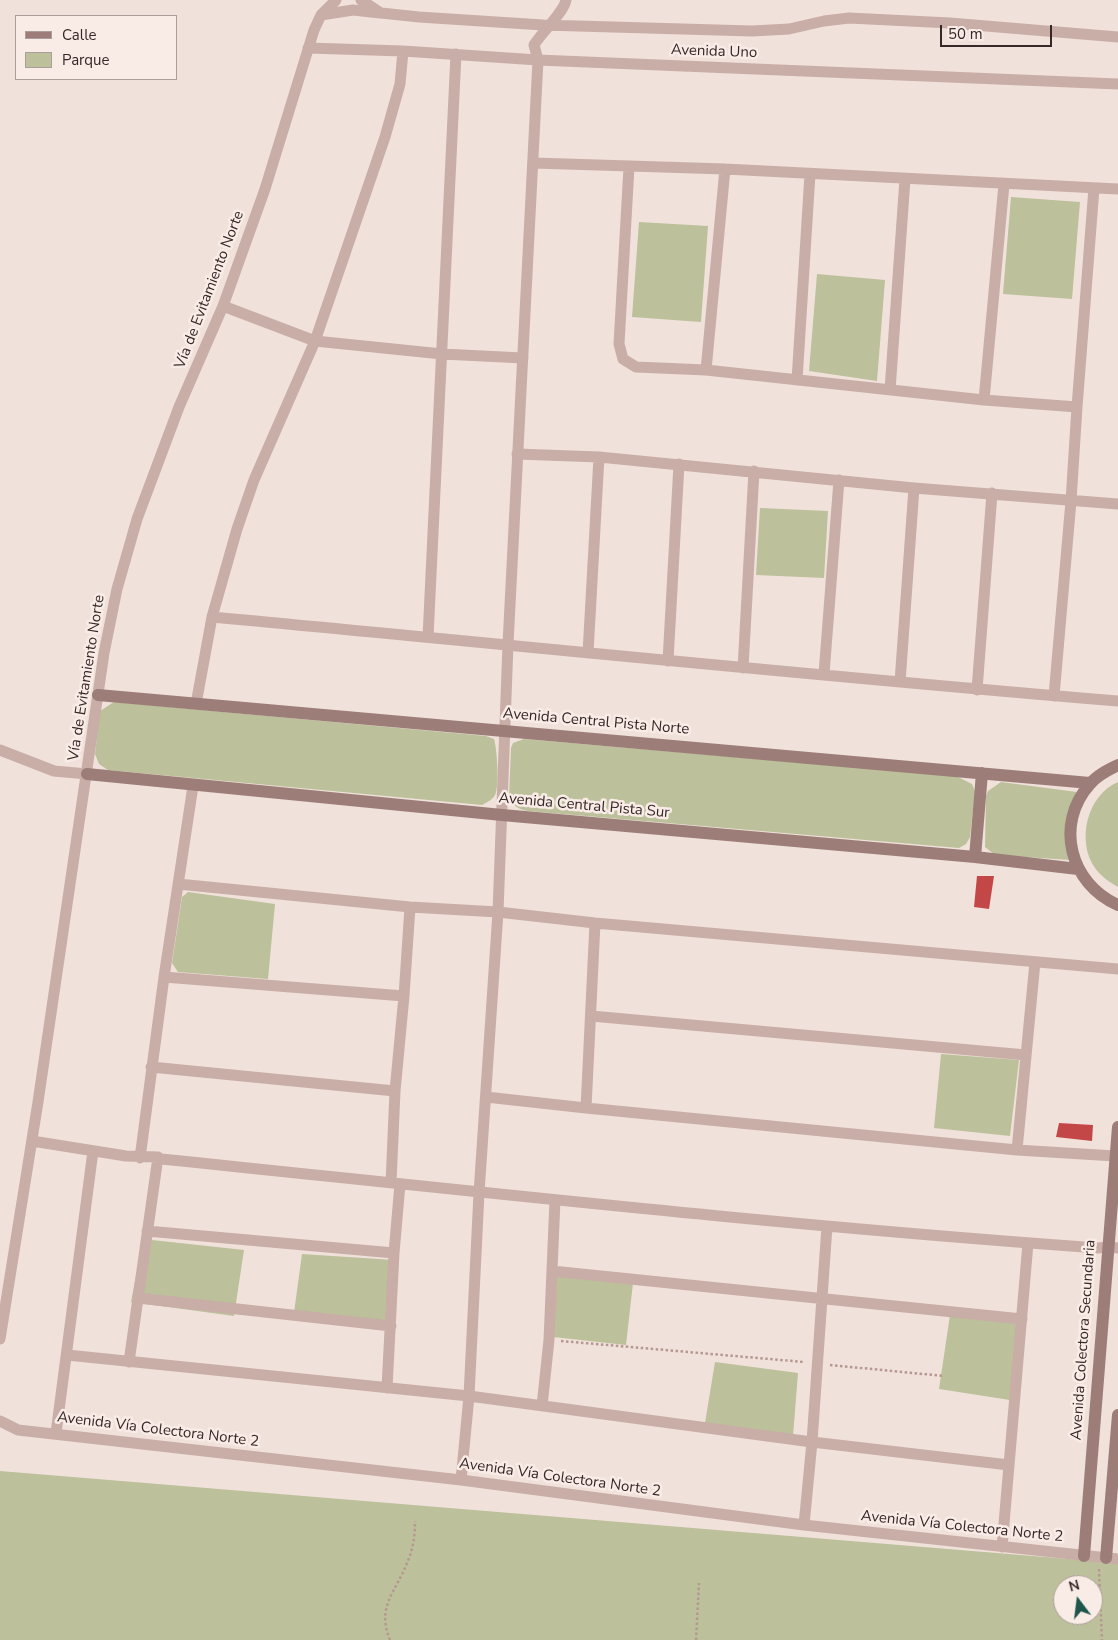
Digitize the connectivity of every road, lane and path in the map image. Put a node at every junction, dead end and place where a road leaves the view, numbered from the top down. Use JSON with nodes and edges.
{"nodes":[{"id":1,"x":336,"y":0,"type":"edge"},
{"id":2,"x":362,"y":0,"type":"edge"},
{"id":3,"x":566,"y":0,"type":"edge"},
{"id":4,"x":382,"y":13,"type":"junction"},
{"id":5,"x":321,"y":16,"type":"junction"},
{"id":6,"x":549,"y":25,"type":"junction"},
{"id":7,"x":1118,"y":37,"type":"edge"},
{"id":8,"x":308,"y":48,"type":"junction"},
{"id":9,"x":403,"y":50,"type":"junction"},
{"id":10,"x":456,"y":54,"type":"junction"},
{"id":11,"x":538,"y":60,"type":"junction"},
{"id":12,"x":1118,"y":84,"type":"edge"},
{"id":13,"x":534,"y":163,"type":"junction"},
{"id":14,"x":629,"y":167,"type":"junction"},
{"id":15,"x":725,"y":170,"type":"junction"},
{"id":16,"x":810,"y":174,"type":"junction"},
{"id":17,"x":905,"y":179,"type":"junction"},
{"id":18,"x":1004,"y":184,"type":"junction"},
{"id":19,"x":1094,"y":188,"type":"junction"},
{"id":20,"x":1118,"y":189,"type":"edge"},
{"id":21,"x":223,"y":306,"type":"junction"},
{"id":22,"x":315,"y":341,"type":"junction"},
{"id":23,"x":442,"y":354,"type":"junction"},
{"id":24,"x":523,"y":358,"type":"junction"},
{"id":25,"x":706,"y":370,"type":"junction"},
{"id":26,"x":797,"y":380,"type":"junction"},
{"id":27,"x":890,"y":390,"type":"junction"},
{"id":28,"x":984,"y":400,"type":"junction"},
{"id":29,"x":1077,"y":406,"type":"junction"},
{"id":30,"x":517,"y":454,"type":"junction"},
{"id":31,"x":599,"y":457,"type":"junction"},
{"id":32,"x":680,"y":464,"type":"junction"},
{"id":33,"x":754,"y":471,"type":"junction"},
{"id":34,"x":839,"y":480,"type":"junction"},
{"id":35,"x":914,"y":488,"type":"junction"},
{"id":36,"x":992,"y":493,"type":"junction"},
{"id":37,"x":1071,"y":501,"type":"junction"},
{"id":38,"x":1118,"y":504,"type":"edge"},
{"id":39,"x":212,"y":617,"type":"junction"},
{"id":40,"x":428,"y":637,"type":"junction"},
{"id":41,"x":508,"y":644,"type":"junction"},
{"id":42,"x":588,"y":653,"type":"junction"},
{"id":43,"x":668,"y":661,"type":"junction"},
{"id":44,"x":743,"y":668,"type":"junction"},
{"id":45,"x":824,"y":674,"type":"junction"},
{"id":46,"x":900,"y":682,"type":"junction"},
{"id":47,"x":977,"y":690,"type":"junction"},
{"id":48,"x":98,"y":695,"type":"junction"},
{"id":49,"x":1054,"y":696,"type":"junction"},
{"id":50,"x":1118,"y":701,"type":"edge"},
{"id":51,"x":196,"y":704,"type":"junction"},
{"id":52,"x":505,"y":730,"type":"junction"},
{"id":53,"x":0,"y":750,"type":"edge"},
{"id":54,"x":1118,"y":765,"type":"edge"},
{"id":55,"x":982,"y":773,"type":"junction"},
{"id":56,"x":87,"y":774,"type":"junction"},
{"id":57,"x":1090,"y":784,"type":"junction"},
{"id":58,"x":193,"y":786,"type":"junction"},
{"id":59,"x":502,"y":814,"type":"junction"},
{"id":60,"x":975,"y":857,"type":"junction"},
{"id":61,"x":1078,"y":869,"type":"junction"},
{"id":62,"x":178,"y":884,"type":"junction"},
{"id":63,"x":1118,"y":905,"type":"edge"},
{"id":64,"x":410,"y":907,"type":"junction"},
{"id":65,"x":498,"y":912,"type":"junction"},
{"id":66,"x":595,"y":923,"type":"junction"},
{"id":67,"x":1035,"y":962,"type":"junction"},
{"id":68,"x":1118,"y":969,"type":"edge"},
{"id":69,"x":164,"y":977,"type":"junction"},
{"id":70,"x":404,"y":996,"type":"junction"},
{"id":71,"x":591,"y":1016,"type":"junction"},
{"id":72,"x":1026,"y":1055,"type":"junction"},
{"id":73,"x":152,"y":1067,"type":"junction"},
{"id":74,"x":395,"y":1091,"type":"junction"},
{"id":75,"x":486,"y":1097,"type":"junction"},
{"id":76,"x":586,"y":1108,"type":"junction"},
{"id":77,"x":1118,"y":1127,"type":"edge"},
{"id":78,"x":32,"y":1141,"type":"junction"},
{"id":79,"x":1017,"y":1150,"type":"junction"},
{"id":80,"x":93,"y":1151,"type":"junction"},
{"id":81,"x":1116,"y":1156,"type":"junction"},
{"id":82,"x":158,"y":1157,"type":"junction"},
{"id":83,"x":140,"y":1158,"type":"junction"},
{"id":84,"x":395,"y":1183,"type":"junction"},
{"id":85,"x":479,"y":1194,"type":"junction"},
{"id":86,"x":555,"y":1200,"type":"junction"},
{"id":87,"x":827,"y":1226,"type":"junction"},
{"id":88,"x":148,"y":1231,"type":"junction"},
{"id":89,"x":1028,"y":1243,"type":"junction"},
{"id":90,"x":1113,"y":1247,"type":"edge"},
{"id":91,"x":394,"y":1254,"type":"junction"},
{"id":92,"x":552,"y":1271,"type":"junction"},
{"id":93,"x":138,"y":1298,"type":"junction"},
{"id":94,"x":822,"y":1298,"type":"junction"},
{"id":95,"x":1022,"y":1319,"type":"junction"},
{"id":96,"x":391,"y":1326,"type":"junction"},
{"id":97,"x":0,"y":1339,"type":"edge"},
{"id":98,"x":549,"y":1340,"type":"junction"},
{"id":99,"x":67,"y":1355,"type":"junction"},
{"id":100,"x":129,"y":1362,"type":"junction"},
{"id":101,"x":818,"y":1364,"type":"junction"},
{"id":102,"x":944,"y":1376,"type":"dead end"},
{"id":103,"x":387,"y":1388,"type":"junction"},
{"id":104,"x":469,"y":1396,"type":"junction"},
{"id":105,"x":542,"y":1406,"type":"junction"},
{"id":106,"x":1118,"y":1415,"type":"edge"},
{"id":107,"x":0,"y":1421,"type":"edge"},
{"id":108,"x":56,"y":1433,"type":"junction"},
{"id":109,"x":812,"y":1442,"type":"junction"},
{"id":110,"x":1009,"y":1465,"type":"junction"},
{"id":111,"x":461,"y":1480,"type":"junction"},
{"id":112,"x":415,"y":1521,"type":"dead end"},
{"id":113,"x":804,"y":1525,"type":"junction"},
{"id":114,"x":1002,"y":1547,"type":"junction"},
{"id":115,"x":1084,"y":1556,"type":"junction"},
{"id":116,"x":1107,"y":1558,"type":"edge"},
{"id":117,"x":699,"y":1583,"type":"dead end"},
{"id":118,"x":390,"y":1640,"type":"edge"},
{"id":119,"x":696,"y":1640,"type":"edge"},
{"id":120,"x":1102,"y":1640,"type":"edge"}],
"edges":[{"from":1,"to":5,"type":"street","name":"Vía de Evitamiento Norte"},
{"from":2,"to":4,"type":"street"},
{"from":3,"to":6,"type":"street"},
{"from":4,"to":5,"type":"street"},
{"from":4,"to":6,"type":"street"},
{"from":5,"to":8,"type":"street","name":"Vía de Evitamiento Norte"},
{"from":6,"to":7,"type":"street"},
{"from":6,"to":11,"type":"street"},
{"from":8,"to":9,"type":"street","name":"Avenida Uno"},
{"from":8,"to":21,"type":"street","name":"Vía de Evitamiento Norte"},
{"from":9,"to":10,"type":"street","name":"Avenida Uno"},
{"from":9,"to":22,"type":"street"},
{"from":10,"to":11,"type":"street","name":"Avenida Uno"},
{"from":10,"to":23,"type":"street"},
{"from":11,"to":12,"type":"street","name":"Avenida Uno"},
{"from":11,"to":13,"type":"street"},
{"from":13,"to":14,"type":"street"},
{"from":13,"to":24,"type":"street"},
{"from":14,"to":15,"type":"street"},
{"from":14,"to":25,"type":"street"},
{"from":15,"to":16,"type":"street"},
{"from":15,"to":25,"type":"street"},
{"from":16,"to":17,"type":"street"},
{"from":16,"to":26,"type":"street"},
{"from":17,"to":18,"type":"street"},
{"from":17,"to":27,"type":"street"},
{"from":18,"to":19,"type":"street"},
{"from":18,"to":28,"type":"street"},
{"from":19,"to":20,"type":"street"},
{"from":19,"to":29,"type":"street"},
{"from":21,"to":22,"type":"street"},
{"from":21,"to":48,"type":"street","name":"Vía de Evitamiento Norte"},
{"from":22,"to":23,"type":"street"},
{"from":22,"to":39,"type":"street"},
{"from":23,"to":24,"type":"street"},
{"from":23,"to":40,"type":"street"},
{"from":24,"to":30,"type":"street"},
{"from":25,"to":26,"type":"street"},
{"from":26,"to":27,"type":"street"},
{"from":27,"to":28,"type":"street"},
{"from":28,"to":29,"type":"street"},
{"from":29,"to":37,"type":"street"},
{"from":30,"to":31,"type":"street"},
{"from":30,"to":41,"type":"street"},
{"from":31,"to":32,"type":"street"},
{"from":31,"to":42,"type":"street"},
{"from":32,"to":33,"type":"street"},
{"from":32,"to":43,"type":"street"},
{"from":33,"to":34,"type":"street"},
{"from":33,"to":44,"type":"street"},
{"from":34,"to":35,"type":"street"},
{"from":34,"to":45,"type":"street"},
{"from":35,"to":36,"type":"street"},
{"from":35,"to":46,"type":"street"},
{"from":36,"to":37,"type":"street"},
{"from":36,"to":47,"type":"street"},
{"from":37,"to":38,"type":"street"},
{"from":37,"to":49,"type":"street"},
{"from":39,"to":40,"type":"street"},
{"from":39,"to":51,"type":"street"},
{"from":40,"to":41,"type":"street"},
{"from":41,"to":42,"type":"street"},
{"from":41,"to":52,"type":"street"},
{"from":42,"to":43,"type":"street"},
{"from":43,"to":44,"type":"street"},
{"from":44,"to":45,"type":"street"},
{"from":45,"to":46,"type":"street"},
{"from":46,"to":47,"type":"street"},
{"from":47,"to":49,"type":"street"},
{"from":48,"to":51,"type":"street","name":"Avenida Central Pista Norte"},
{"from":48,"to":56,"type":"street","name":"Vía de Evitamiento Norte"},
{"from":49,"to":50,"type":"street"},
{"from":51,"to":52,"type":"street","name":"Avenida Central Pista Norte"},
{"from":52,"to":55,"type":"street","name":"Avenida Central Pista Norte"},
{"from":52,"to":59,"type":"street"},
{"from":53,"to":56,"type":"street"},
{"from":54,"to":57,"type":"street"},
{"from":55,"to":57,"type":"street","name":"Avenida Central Pista Norte"},
{"from":55,"to":60,"type":"street"},
{"from":56,"to":58,"type":"street","name":"Avenida Central Pista Sur"},
{"from":56,"to":78,"type":"street","name":"Vía de Evitamiento Norte"},
{"from":57,"to":61,"type":"street"},
{"from":58,"to":59,"type":"street","name":"Avenida Central Pista Sur"},
{"from":58,"to":62,"type":"street"},
{"from":59,"to":60,"type":"street","name":"Avenida Central Pista Sur"},
{"from":59,"to":65,"type":"street"},
{"from":60,"to":61,"type":"street","name":"Avenida Central Pista Sur"},
{"from":61,"to":63,"type":"street"},
{"from":62,"to":64,"type":"street"},
{"from":62,"to":69,"type":"street"},
{"from":64,"to":65,"type":"street"},
{"from":64,"to":70,"type":"street"},
{"from":65,"to":66,"type":"street"},
{"from":65,"to":75,"type":"street"},
{"from":66,"to":67,"type":"street"},
{"from":66,"to":71,"type":"street"},
{"from":67,"to":68,"type":"street"},
{"from":67,"to":72,"type":"street"},
{"from":69,"to":70,"type":"street"},
{"from":69,"to":73,"type":"street"},
{"from":70,"to":74,"type":"street"},
{"from":71,"to":72,"type":"street"},
{"from":71,"to":76,"type":"street"},
{"from":72,"to":79,"type":"street"},
{"from":73,"to":74,"type":"street"},
{"from":73,"to":83,"type":"street"},
{"from":74,"to":84,"type":"street"},
{"from":75,"to":76,"type":"street"},
{"from":75,"to":85,"type":"street"},
{"from":76,"to":79,"type":"street"},
{"from":77,"to":81,"type":"street","name":"Avenida Colectora Secundaria"},
{"from":78,"to":80,"type":"street"},
{"from":78,"to":97,"type":"street","name":"Vía de Evitamiento Norte"},
{"from":79,"to":81,"type":"street"},
{"from":80,"to":83,"type":"street"},
{"from":80,"to":99,"type":"street"},
{"from":81,"to":90,"type":"street","name":"Avenida Colectora Secundaria"},
{"from":82,"to":83,"type":"street"},
{"from":82,"to":84,"type":"street"},
{"from":82,"to":88,"type":"street"},
{"from":84,"to":85,"type":"street"},
{"from":84,"to":91,"type":"street"},
{"from":85,"to":86,"type":"street"},
{"from":85,"to":104,"type":"street"},
{"from":86,"to":87,"type":"street"},
{"from":86,"to":92,"type":"street"},
{"from":87,"to":89,"type":"street"},
{"from":87,"to":94,"type":"street"},
{"from":88,"to":91,"type":"street"},
{"from":88,"to":93,"type":"street"},
{"from":89,"to":90,"type":"street"},
{"from":89,"to":95,"type":"street"},
{"from":90,"to":115,"type":"street","name":"Avenida Colectora Secundaria"},
{"from":91,"to":96,"type":"street"},
{"from":92,"to":94,"type":"street"},
{"from":92,"to":98,"type":"street"},
{"from":93,"to":96,"type":"street"},
{"from":93,"to":100,"type":"street"},
{"from":94,"to":95,"type":"street"},
{"from":94,"to":101,"type":"street"},
{"from":95,"to":110,"type":"street"},
{"from":96,"to":103,"type":"street"},
{"from":98,"to":101,"type":"path"},
{"from":98,"to":105,"type":"street"},
{"from":99,"to":100,"type":"street"},
{"from":99,"to":108,"type":"street"},
{"from":100,"to":103,"type":"street"},
{"from":101,"to":102,"type":"path"},
{"from":101,"to":109,"type":"street"},
{"from":103,"to":104,"type":"street"},
{"from":104,"to":105,"type":"street"},
{"from":104,"to":111,"type":"street"},
{"from":105,"to":109,"type":"street"},
{"from":106,"to":116,"type":"street"},
{"from":107,"to":108,"type":"street","name":"Avenida Vía Colectora Norte 2"},
{"from":108,"to":111,"type":"street","name":"Avenida Vía Colectora Norte 2"},
{"from":109,"to":110,"type":"street"},
{"from":109,"to":113,"type":"street"},
{"from":110,"to":114,"type":"street"},
{"from":111,"to":113,"type":"street","name":"Avenida Vía Colectora Norte 2"},
{"from":112,"to":118,"type":"path"},
{"from":113,"to":114,"type":"street","name":"Avenida Vía Colectora Norte 2"},
{"from":114,"to":115,"type":"street","name":"Avenida Vía Colectora Norte 2"},
{"from":115,"to":116,"type":"street","name":"Avenida Vía Colectora Norte 2"},
{"from":116,"to":120,"type":"path"},
{"from":117,"to":119,"type":"path"}]}
